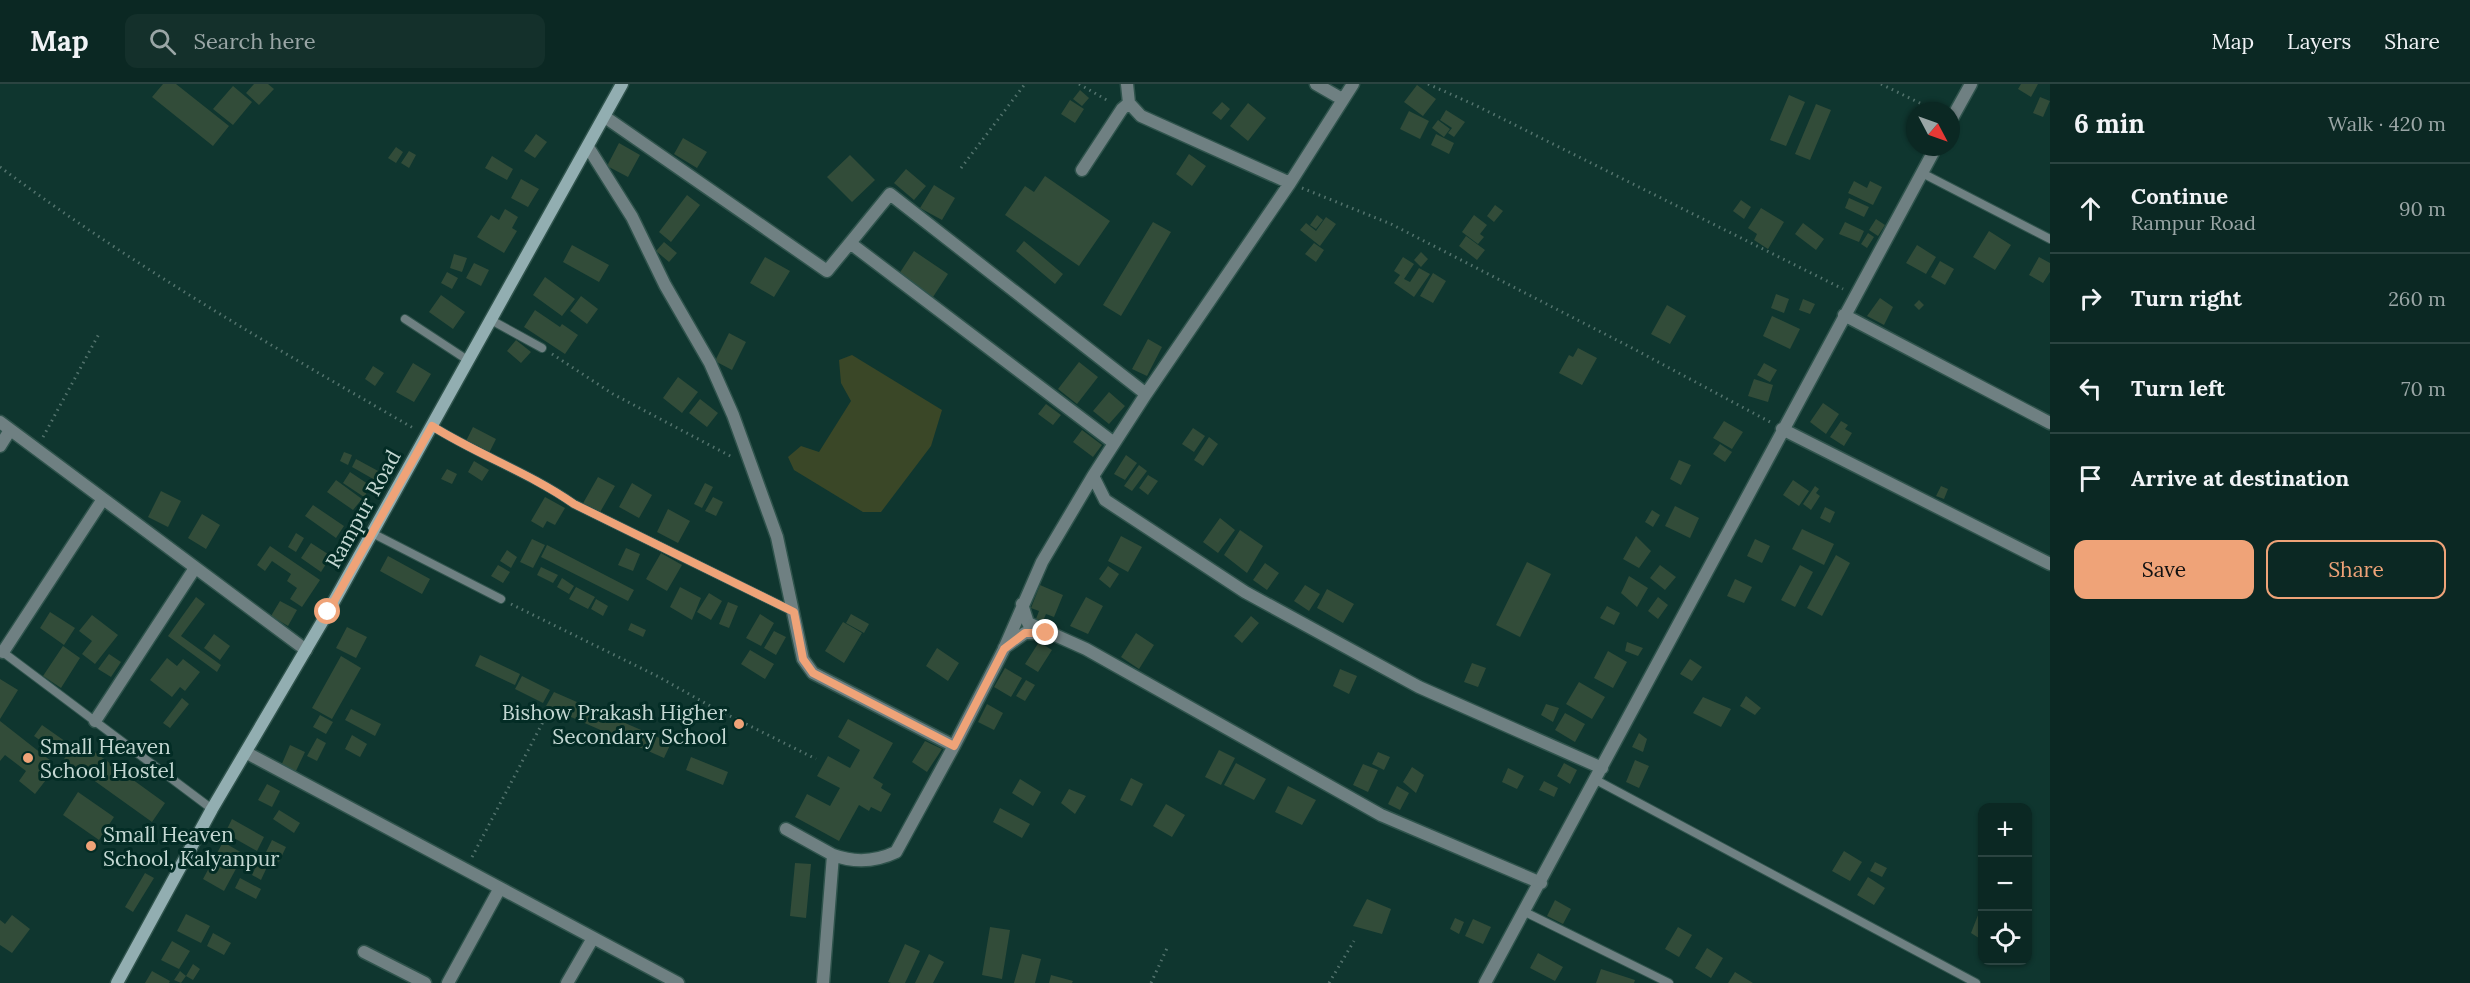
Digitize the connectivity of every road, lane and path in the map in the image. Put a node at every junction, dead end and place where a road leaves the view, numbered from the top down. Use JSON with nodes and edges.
{"nodes":[{"id":1,"x":622,"y":84,"type":"edge"},
{"id":2,"x":1025,"y":84,"type":"edge"},
{"id":3,"x":1079,"y":84,"type":"edge"},
{"id":4,"x":1127,"y":84,"type":"edge"},
{"id":5,"x":1317,"y":84,"type":"edge"},
{"id":6,"x":1353,"y":84,"type":"edge"},
{"id":7,"x":1428,"y":84,"type":"edge"},
{"id":8,"x":1881,"y":84,"type":"edge"},
{"id":9,"x":1971,"y":84,"type":"edge"},
{"id":10,"x":1342,"y":99,"type":"junction"},
{"id":11,"x":1918,"y":102,"type":"edge"},
{"id":12,"x":1960,"y":104,"type":"edge"},
{"id":13,"x":1125,"y":106,"type":"junction"},
{"id":14,"x":605,"y":117,"type":"junction"},
{"id":15,"x":588,"y":147,"type":"junction"},
{"id":16,"x":1931,"y":156,"type":"edge"},
{"id":17,"x":0,"y":167,"type":"edge"},
{"id":18,"x":961,"y":168,"type":"dead end"},
{"id":19,"x":1082,"y":170,"type":"dead end"},
{"id":20,"x":1922,"y":173,"type":"junction"},
{"id":21,"x":1290,"y":183,"type":"junction"},
{"id":22,"x":2050,"y":239,"type":"edge"},
{"id":23,"x":850,"y":243,"type":"junction"},
{"id":24,"x":1855,"y":296,"type":"junction"},
{"id":25,"x":1844,"y":315,"type":"junction"},
{"id":26,"x":405,"y":319,"type":"dead end"},
{"id":27,"x":491,"y":321,"type":"junction"},
{"id":28,"x":100,"y":332,"type":"dead end"},
{"id":29,"x":542,"y":348,"type":"joint"},
{"id":30,"x":469,"y":361,"type":"junction"},
{"id":31,"x":1146,"y":394,"type":"junction"},
{"id":32,"x":2050,"y":423,"type":"edge"},
{"id":33,"x":5,"y":426,"type":"edge"},
{"id":34,"x":1782,"y":429,"type":"junction"},
{"id":35,"x":430,"y":431,"type":"junction"},
{"id":36,"x":1114,"y":443,"type":"junction"},
{"id":37,"x":0,"y":446,"type":"edge"},
{"id":38,"x":37,"y":450,"type":"junction"},
{"id":39,"x":751,"y":467,"type":"junction"},
{"id":40,"x":1093,"y":476,"type":"junction"},
{"id":41,"x":103,"y":499,"type":"junction"},
{"id":42,"x":372,"y":533,"type":"junction"},
{"id":43,"x":2050,"y":564,"type":"edge"},
{"id":44,"x":195,"y":568,"type":"junction"},
{"id":45,"x":501,"y":599,"type":"joint"},
{"id":46,"x":1022,"y":604,"type":"junction"},
{"id":47,"x":794,"y":612,"type":"junction"},
{"id":48,"x":1046,"y":633,"type":"junction"},
{"id":49,"x":1004,"y":649,"type":"junction"},
{"id":50,"x":306,"y":650,"type":"junction"},
{"id":51,"x":2,"y":651,"type":"edge"},
{"id":52,"x":544,"y":720,"type":"dead end"},
{"id":53,"x":95,"y":721,"type":"junction"},
{"id":54,"x":954,"y":746,"type":"junction"},
{"id":55,"x":247,"y":753,"type":"junction"},
{"id":56,"x":816,"y":759,"type":"dead end"},
{"id":57,"x":1602,"y":768,"type":"junction"},
{"id":58,"x":1596,"y":780,"type":"junction"},
{"id":59,"x":212,"y":809,"type":"junction"},
{"id":60,"x":786,"y":829,"type":"dead end"},
{"id":61,"x":833,"y":855,"type":"junction"},
{"id":62,"x":466,"y":870,"type":"junction"},
{"id":63,"x":1540,"y":884,"type":"junction"},
{"id":64,"x":500,"y":888,"type":"junction"},
{"id":65,"x":1525,"y":912,"type":"junction"},
{"id":66,"x":593,"y":938,"type":"junction"},
{"id":67,"x":1354,"y":941,"type":"dead end"},
{"id":68,"x":1168,"y":946,"type":"dead end"},
{"id":69,"x":364,"y":952,"type":"dead end"},
{"id":70,"x":117,"y":983,"type":"edge"},
{"id":71,"x":425,"y":983,"type":"edge"},
{"id":72,"x":448,"y":983,"type":"edge"},
{"id":73,"x":567,"y":983,"type":"edge"},
{"id":74,"x":678,"y":983,"type":"edge"},
{"id":75,"x":823,"y":983,"type":"edge"},
{"id":76,"x":1151,"y":983,"type":"edge"},
{"id":77,"x":1329,"y":983,"type":"edge"},
{"id":78,"x":1485,"y":983,"type":"edge"},
{"id":79,"x":1669,"y":983,"type":"edge"},
{"id":80,"x":1976,"y":983,"type":"edge"}],
"edges":[{"from":1,"to":14,"type":"main road","name":"Rampur Road"},
{"from":2,"to":18,"type":"path"},
{"from":3,"to":13,"type":"path"},
{"from":4,"to":13,"type":"street"},
{"from":5,"to":10,"type":"street"},
{"from":6,"to":10,"type":"street"},
{"from":7,"to":24,"type":"path"},
{"from":8,"to":11,"type":"path"},
{"from":9,"to":12,"type":"street"},
{"from":10,"to":21,"type":"street"},
{"from":13,"to":19,"type":"street"},
{"from":13,"to":21,"type":"street"},
{"from":14,"to":15,"type":"main road","name":"Rampur Road"},
{"from":14,"to":23,"type":"street"},
{"from":15,"to":27,"type":"main road","name":"Rampur Road"},
{"from":15,"to":39,"type":"street"},
{"from":16,"to":20,"type":"street"},
{"from":17,"to":35,"type":"path"},
{"from":20,"to":22,"type":"lane"},
{"from":20,"to":24,"type":"street"},
{"from":21,"to":31,"type":"street"},
{"from":21,"to":34,"type":"path"},
{"from":23,"to":31,"type":"street"},
{"from":23,"to":36,"type":"street"},
{"from":24,"to":25,"type":"street"},
{"from":25,"to":32,"type":"street"},
{"from":25,"to":34,"type":"street"},
{"from":26,"to":30,"type":"lane"},
{"from":27,"to":29,"type":"lane"},
{"from":27,"to":30,"type":"main road","name":"Rampur Road"},
{"from":28,"to":38,"type":"path"},
{"from":29,"to":39,"type":"path"},
{"from":30,"to":35,"type":"main road","name":"Rampur Road"},
{"from":31,"to":36,"type":"street"},
{"from":33,"to":37,"type":"street"},
{"from":33,"to":38,"type":"street"},
{"from":34,"to":43,"type":"street"},
{"from":34,"to":57,"type":"street"},
{"from":35,"to":42,"type":"main road","name":"Rampur Road"},
{"from":35,"to":47,"type":"lane"},
{"from":36,"to":40,"type":"street"},
{"from":38,"to":41,"type":"street"},
{"from":39,"to":47,"type":"street"},
{"from":40,"to":46,"type":"street"},
{"from":40,"to":57,"type":"street"},
{"from":41,"to":44,"type":"street"},
{"from":41,"to":51,"type":"street"},
{"from":42,"to":45,"type":"lane"},
{"from":42,"to":50,"type":"main road","name":"Rampur Road"},
{"from":44,"to":50,"type":"street"},
{"from":44,"to":53,"type":"street"},
{"from":45,"to":56,"type":"path"},
{"from":46,"to":48,"type":"street"},
{"from":46,"to":49,"type":"street"},
{"from":47,"to":54,"type":"street"},
{"from":48,"to":49,"type":"street"},
{"from":48,"to":63,"type":"street"},
{"from":49,"to":54,"type":"street"},
{"from":50,"to":55,"type":"main road","name":"Rampur Road"},
{"from":51,"to":53,"type":"lane"},
{"from":52,"to":62,"type":"path"},
{"from":53,"to":59,"type":"lane"},
{"from":54,"to":61,"type":"street"},
{"from":55,"to":59,"type":"main road","name":"Rampur Road"},
{"from":55,"to":62,"type":"street"},
{"from":57,"to":58,"type":"street"},
{"from":58,"to":63,"type":"street"},
{"from":58,"to":80,"type":"lane"},
{"from":59,"to":70,"type":"main road","name":"Rampur Road"},
{"from":60,"to":61,"type":"street"},
{"from":61,"to":75,"type":"street"},
{"from":62,"to":64,"type":"street"},
{"from":63,"to":65,"type":"street"},
{"from":64,"to":66,"type":"street"},
{"from":64,"to":72,"type":"street"},
{"from":65,"to":78,"type":"street"},
{"from":65,"to":79,"type":"lane"},
{"from":66,"to":73,"type":"street"},
{"from":66,"to":74,"type":"street"},
{"from":67,"to":77,"type":"path"},
{"from":68,"to":76,"type":"path"},
{"from":69,"to":71,"type":"street"}]}
